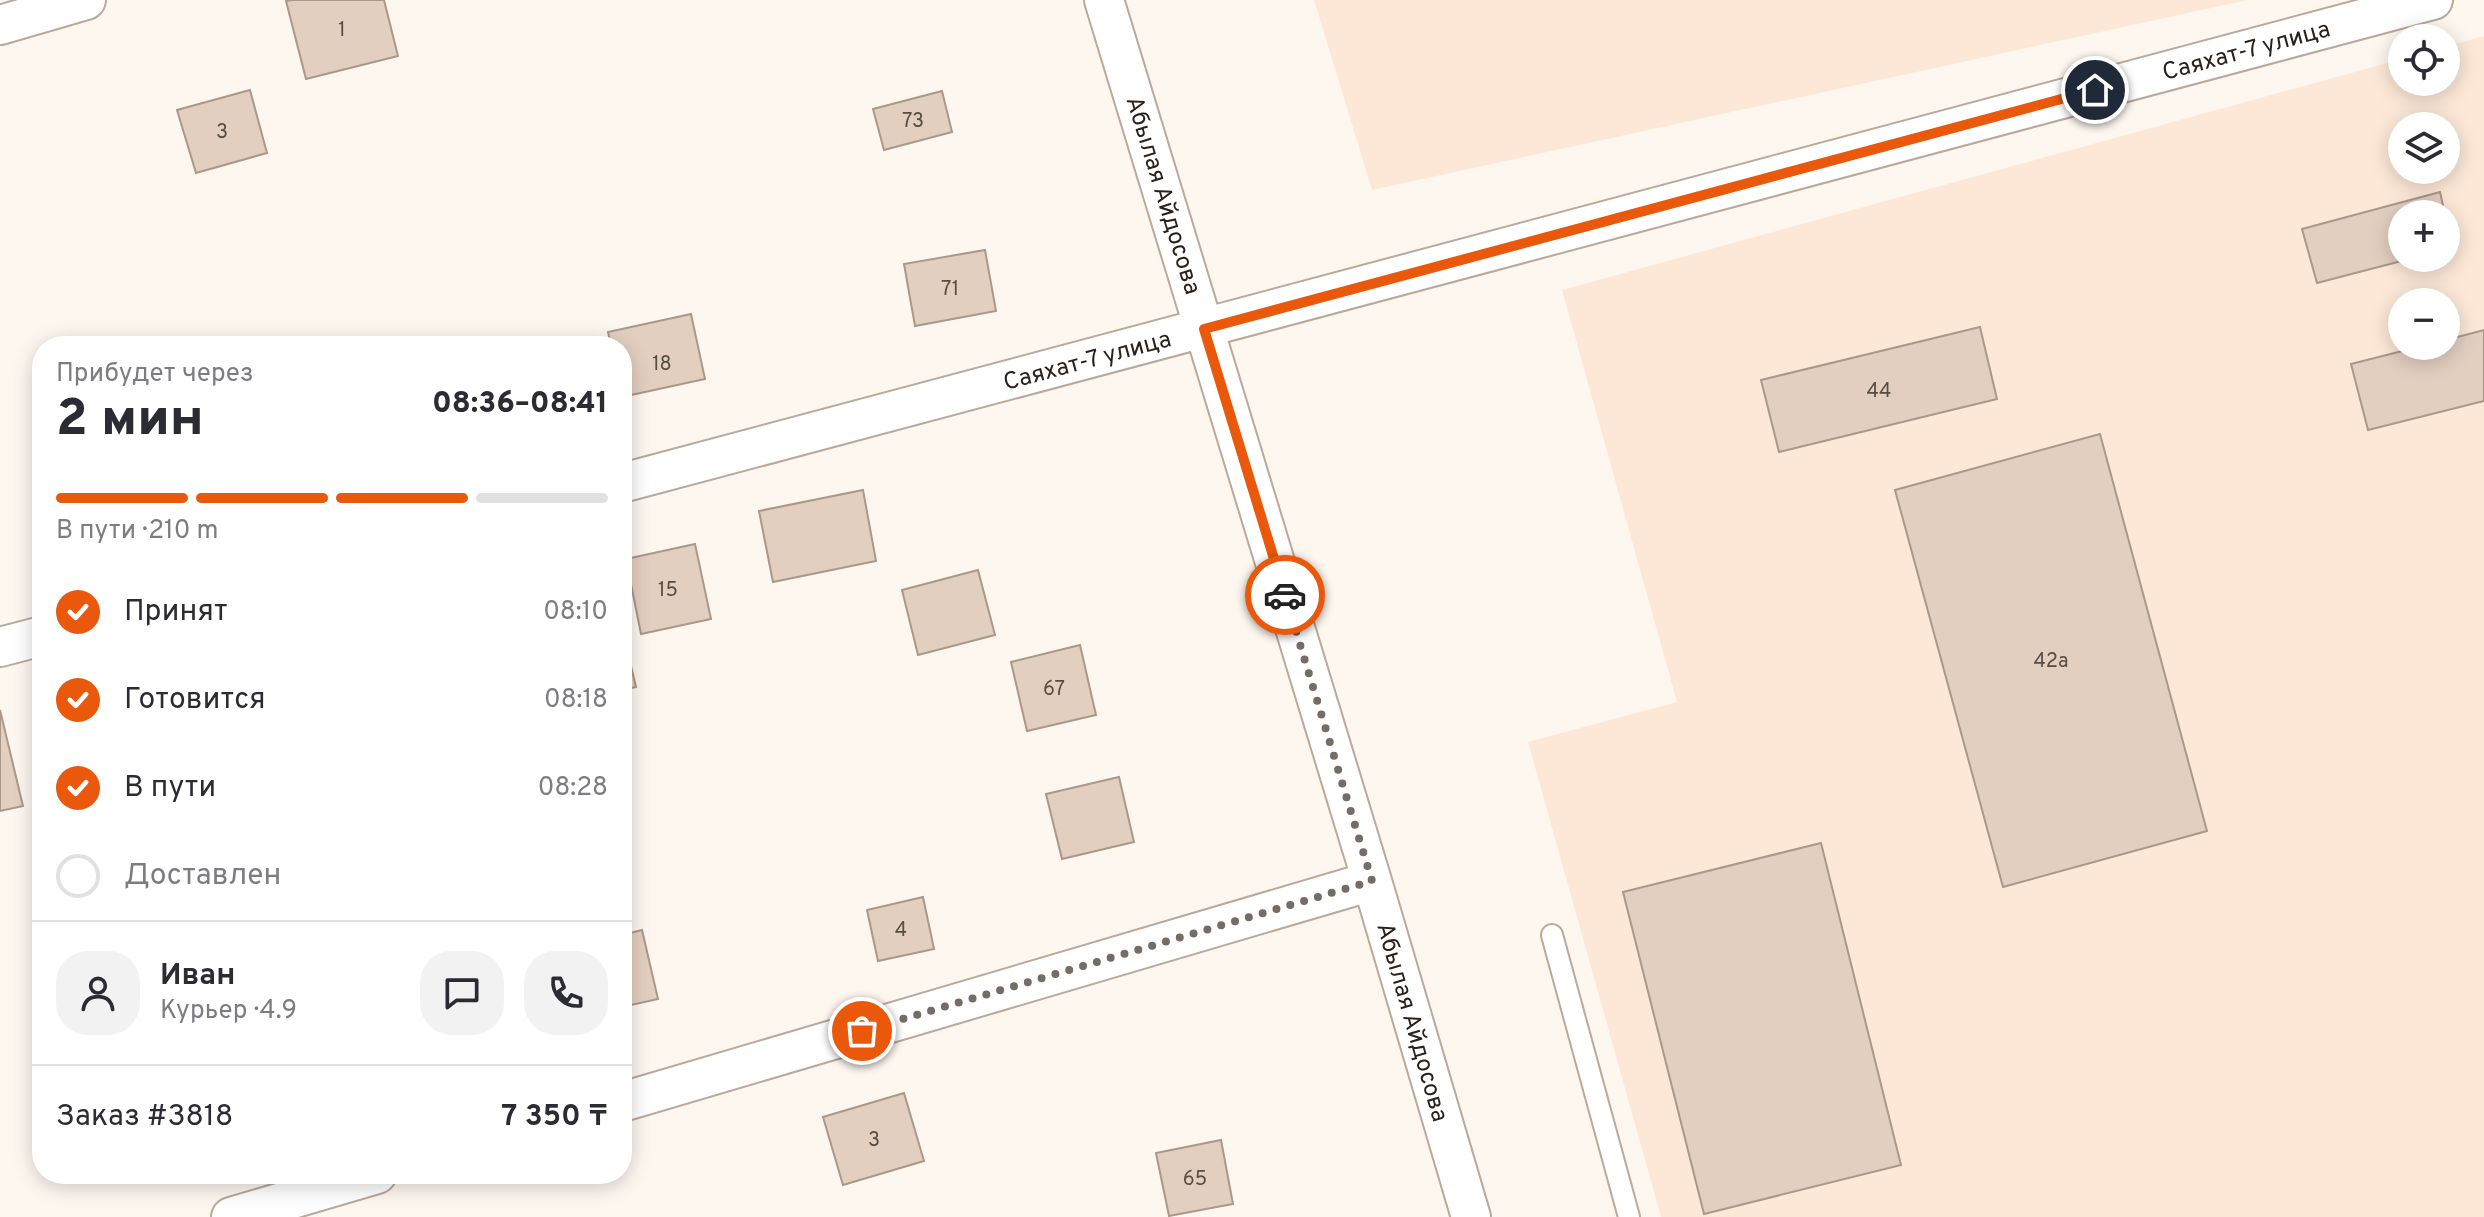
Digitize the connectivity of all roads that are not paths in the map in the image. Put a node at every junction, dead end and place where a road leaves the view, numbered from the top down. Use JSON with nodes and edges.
{"nodes":[{"id":1,"x":86,"y":0,"type":"edge"},
{"id":2,"x":1104,"y":0,"type":"edge"},
{"id":3,"x":2433,"y":0,"type":"edge"},
{"id":4,"x":0,"y":25,"type":"edge"},
{"id":5,"x":1204,"y":329,"type":"junction"},
{"id":6,"x":632,"y":480,"type":"edge"},
{"id":7,"x":32,"y":639,"type":"edge"},
{"id":8,"x":0,"y":647,"type":"edge"},
{"id":9,"x":1372,"y":881,"type":"junction"},
{"id":10,"x":1552,"y":935,"type":"dead end"},
{"id":11,"x":632,"y":1099,"type":"edge"},
{"id":12,"x":343,"y":1184,"type":"edge"},
{"id":13,"x":231,"y":1217,"type":"edge"},
{"id":14,"x":1471,"y":1217,"type":"edge"},
{"id":15,"x":1629,"y":1217,"type":"edge"}],
"edges":[{"from":1,"to":4,"type":"street"},
{"from":2,"to":5,"type":"street","name":"Абылая Айдосова"},
{"from":3,"to":5,"type":"street","name":"Саяхат-7 улица"},
{"from":5,"to":6,"type":"street","name":"Саяхат-7 улица"},
{"from":5,"to":9,"type":"street","name":"Абылая Айдосова"},
{"from":7,"to":8,"type":"street"},
{"from":9,"to":11,"type":"street"},
{"from":9,"to":14,"type":"street","name":"Абылая Айдосова"},
{"from":10,"to":15,"type":"lane"},
{"from":12,"to":13,"type":"street"}]}
